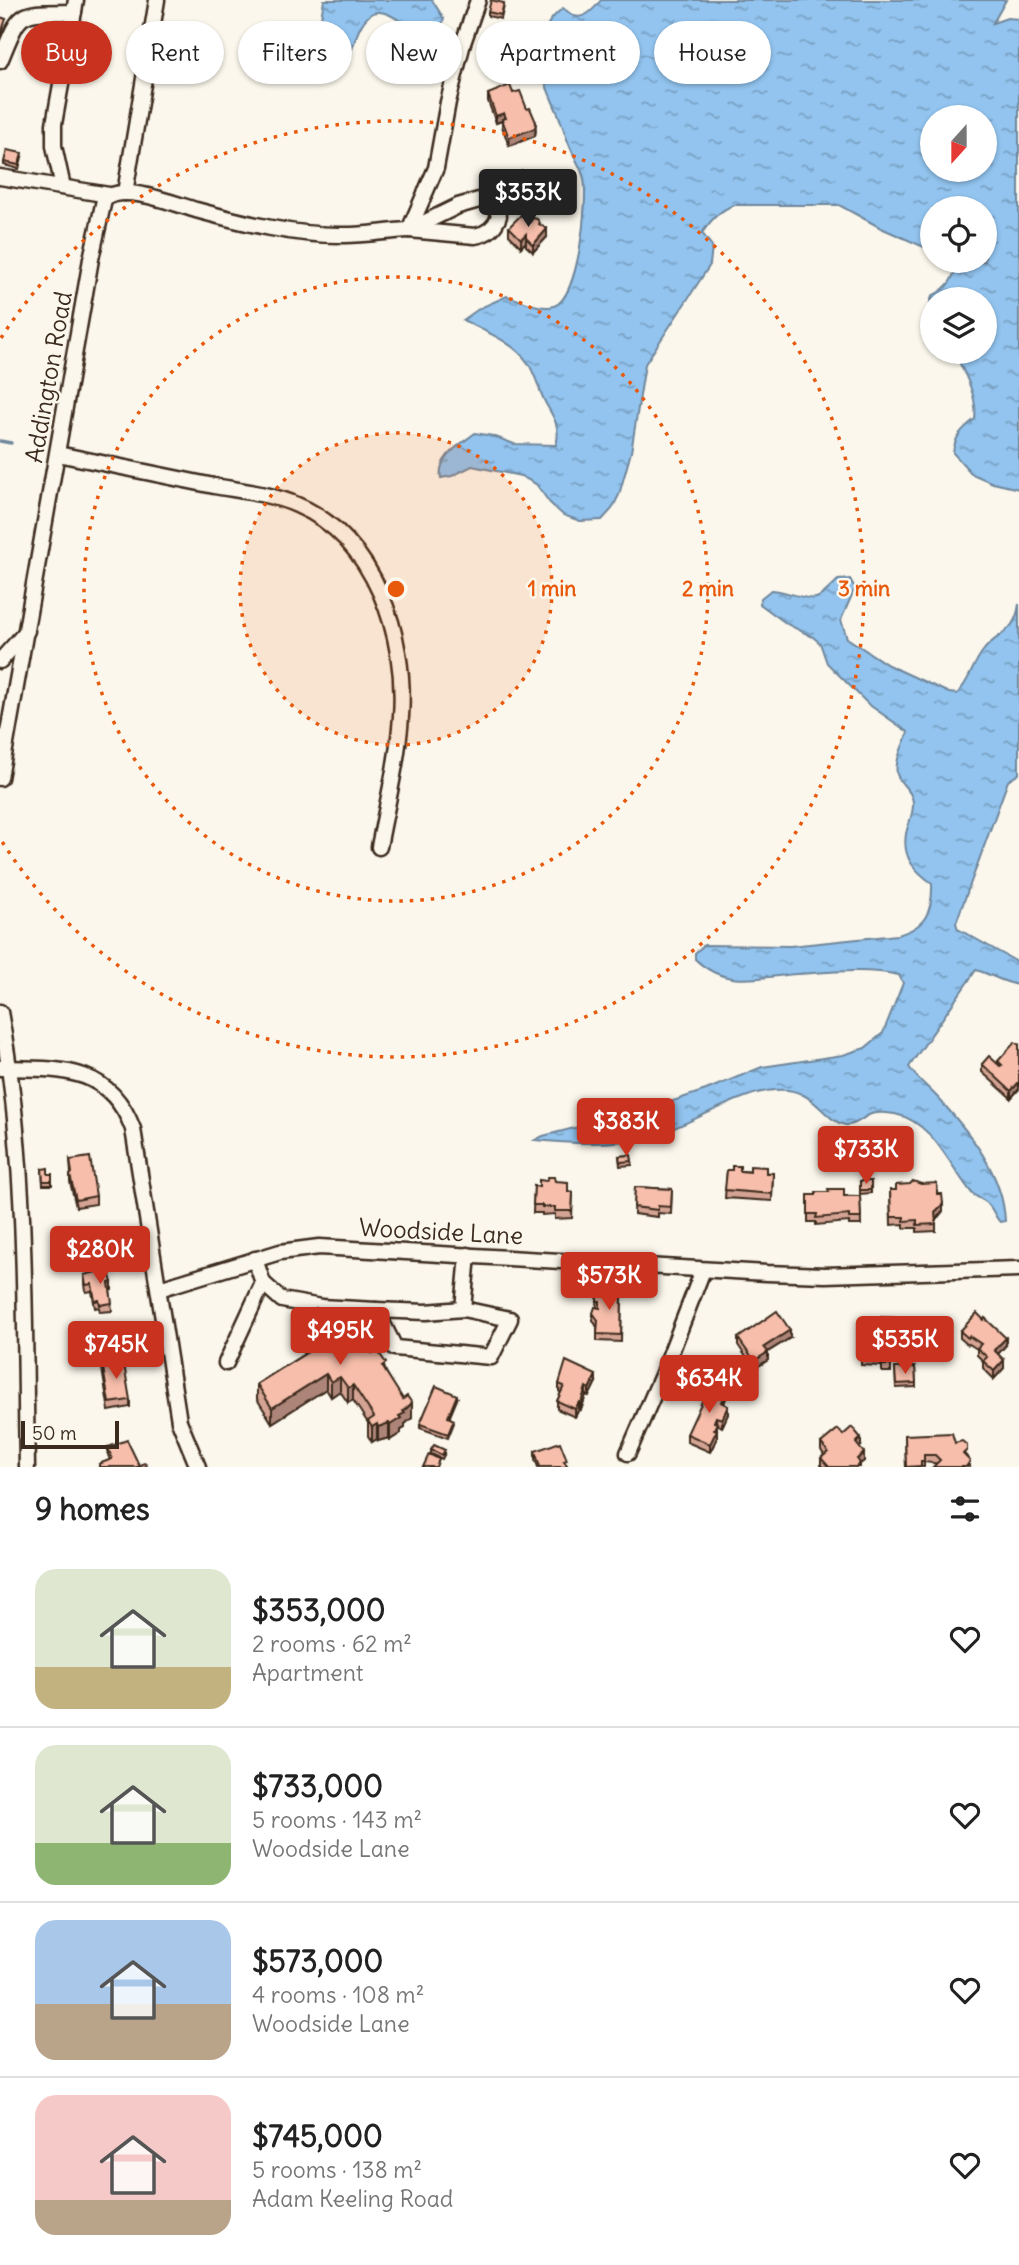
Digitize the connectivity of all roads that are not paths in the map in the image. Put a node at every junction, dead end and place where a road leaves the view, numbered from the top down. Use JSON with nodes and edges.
{"nodes":[{"id":1,"x":157,"y":0,"type":"edge"},
{"id":2,"x":478,"y":0,"type":"edge"},
{"id":3,"x":75,"y":6,"type":"edge"},
{"id":4,"x":0,"y":61,"type":"edge"},
{"id":5,"x":0,"y":177,"type":"edge"},
{"id":6,"x":63,"y":187,"type":"junction"},
{"id":7,"x":125,"y":193,"type":"junction"},
{"id":8,"x":109,"y":195,"type":"junction"},
{"id":9,"x":409,"y":230,"type":"junction"},
{"id":10,"x":58,"y":454,"type":"junction"},
{"id":11,"x":27,"y":631,"type":"junction"},
{"id":12,"x":0,"y":662,"type":"edge"},
{"id":13,"x":0,"y":778,"type":"edge"},
{"id":14,"x":379,"y":847,"type":"dead end"},
{"id":15,"x":0,"y":1012,"type":"edge"},
{"id":16,"x":5,"y":1068,"type":"edge"},
{"id":17,"x":0,"y":1093,"type":"edge"},
{"id":18,"x":15,"y":1116,"type":"junction"},
{"id":19,"x":468,"y":1255,"type":"junction"},
{"id":20,"x":255,"y":1259,"type":"junction"},
{"id":21,"x":1019,"y":1269,"type":"edge"},
{"id":22,"x":703,"y":1270,"type":"junction"},
{"id":23,"x":263,"y":1283,"type":"junction"},
{"id":24,"x":159,"y":1289,"type":"junction"},
{"id":25,"x":463,"y":1309,"type":"junction"},
{"id":26,"x":376,"y":1310,"type":"junction"},
{"id":27,"x":226,"y":1363,"type":"dead end"},
{"id":28,"x":628,"y":1453,"type":"dead end"},
{"id":29,"x":27,"y":1467,"type":"edge"},
{"id":30,"x":198,"y":1467,"type":"edge"}],
"edges":[{"from":1,"to":7,"type":"street"},
{"from":2,"to":9,"type":"street"},
{"from":3,"to":4,"type":"street"},
{"from":3,"to":6,"type":"street"},
{"from":5,"to":6,"type":"street"},
{"from":6,"to":8,"type":"street"},
{"from":7,"to":8,"type":"street"},
{"from":7,"to":9,"type":"street"},
{"from":8,"to":10,"type":"street","name":"Addington Road"},
{"from":9,"to":9,"type":"street"},
{"from":10,"to":11,"type":"street","name":"Addington Road"},
{"from":10,"to":14,"type":"street"},
{"from":11,"to":12,"type":"street"},
{"from":11,"to":13,"type":"street","name":"Addington Road"},
{"from":15,"to":16,"type":"street"},
{"from":16,"to":18,"type":"street"},
{"from":16,"to":24,"type":"street"},
{"from":17,"to":18,"type":"street"},
{"from":18,"to":29,"type":"street"},
{"from":19,"to":20,"type":"street","name":"Woodside Lane"},
{"from":19,"to":22,"type":"street","name":"Woodside Lane"},
{"from":19,"to":25,"type":"street"},
{"from":20,"to":23,"type":"street"},
{"from":20,"to":24,"type":"street","name":"Woodside Lane"},
{"from":21,"to":22,"type":"street","name":"Woodside Lane"},
{"from":22,"to":28,"type":"street"},
{"from":23,"to":26,"type":"street"},
{"from":23,"to":27,"type":"street"},
{"from":24,"to":30,"type":"street"},
{"from":25,"to":26,"type":"street"},
{"from":25,"to":26,"type":"street"}]}
